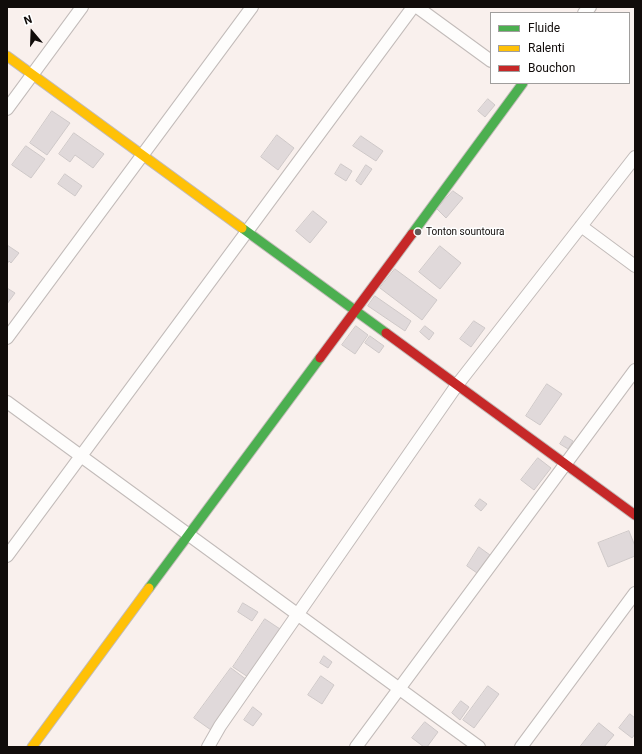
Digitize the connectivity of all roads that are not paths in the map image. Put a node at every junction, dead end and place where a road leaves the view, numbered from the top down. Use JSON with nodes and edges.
{"nodes":[{"id":1,"x":82,"y":7,"type":"edge"},
{"id":2,"x":252,"y":7,"type":"edge"},
{"id":3,"x":413,"y":7,"type":"edge"},
{"id":4,"x":417,"y":7,"type":"edge"},
{"id":5,"x":7,"y":56,"type":"edge"},
{"id":6,"x":490,"y":60,"type":"edge"},
{"id":7,"x":33,"y":74,"type":"junction"},
{"id":8,"x":521,"y":84,"type":"edge"},
{"id":9,"x":7,"y":109,"type":"edge"},
{"id":10,"x":143,"y":155,"type":"junction"},
{"id":11,"x":635,"y":157,"type":"edge"},
{"id":12,"x":581,"y":226,"type":"junction"},
{"id":13,"x":247,"y":231,"type":"junction"},
{"id":14,"x":635,"y":266,"type":"edge"},
{"id":15,"x":355,"y":310,"type":"junction"},
{"id":16,"x":7,"y":338,"type":"edge"},
{"id":17,"x":635,"y":370,"type":"edge"},
{"id":18,"x":457,"y":384,"type":"junction"},
{"id":19,"x":7,"y":402,"type":"edge"},
{"id":20,"x":81,"y":456,"type":"junction"},
{"id":21,"x":565,"y":464,"type":"junction"},
{"id":22,"x":635,"y":515,"type":"edge"},
{"id":23,"x":188,"y":535,"type":"junction"},
{"id":24,"x":7,"y":556,"type":"edge"},
{"id":25,"x":635,"y":593,"type":"edge"},
{"id":26,"x":297,"y":614,"type":"junction"},
{"id":27,"x":399,"y":689,"type":"junction"},
{"id":28,"x":32,"y":747,"type":"edge"},
{"id":29,"x":208,"y":747,"type":"edge"},
{"id":30,"x":356,"y":747,"type":"edge"},
{"id":31,"x":479,"y":747,"type":"edge"},
{"id":32,"x":521,"y":747,"type":"edge"}],
"edges":[{"from":1,"to":7,"type":"street"},
{"from":2,"to":10,"type":"street"},
{"from":3,"to":13,"type":"street"},
{"from":4,"to":6,"type":"street"},
{"from":5,"to":7,"type":"street"},
{"from":7,"to":9,"type":"street"},
{"from":7,"to":10,"type":"street"},
{"from":8,"to":15,"type":"street"},
{"from":10,"to":13,"type":"street"},
{"from":10,"to":16,"type":"street"},
{"from":11,"to":12,"type":"street"},
{"from":12,"to":14,"type":"street"},
{"from":12,"to":18,"type":"street"},
{"from":13,"to":15,"type":"street"},
{"from":13,"to":20,"type":"street"},
{"from":15,"to":18,"type":"street"},
{"from":15,"to":23,"type":"street"},
{"from":17,"to":21,"type":"street"},
{"from":18,"to":21,"type":"street"},
{"from":18,"to":26,"type":"street"},
{"from":19,"to":20,"type":"street"},
{"from":20,"to":23,"type":"street"},
{"from":20,"to":24,"type":"street"},
{"from":21,"to":22,"type":"street"},
{"from":21,"to":27,"type":"street"},
{"from":23,"to":26,"type":"street"},
{"from":23,"to":28,"type":"street"},
{"from":25,"to":32,"type":"street"},
{"from":26,"to":27,"type":"street"},
{"from":26,"to":29,"type":"street"},
{"from":27,"to":30,"type":"street"},
{"from":27,"to":31,"type":"street"}]}
